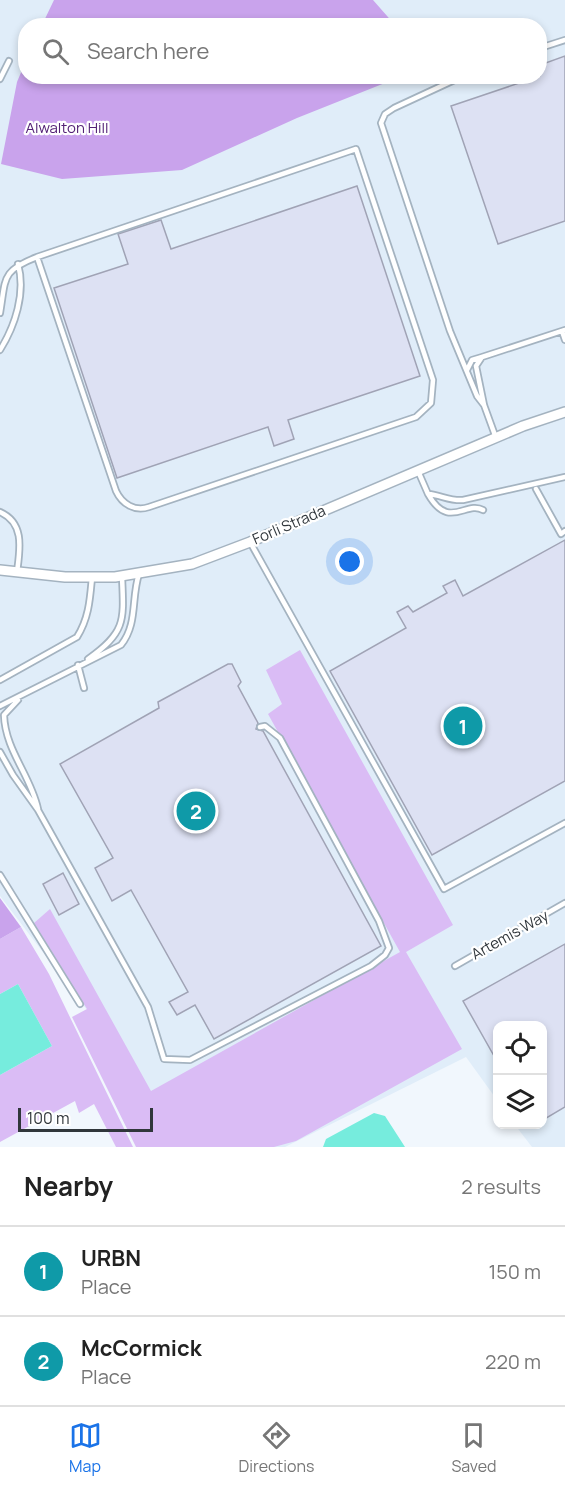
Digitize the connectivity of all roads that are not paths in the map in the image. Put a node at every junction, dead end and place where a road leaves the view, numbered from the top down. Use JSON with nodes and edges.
{"nodes":[{"id":1,"x":565,"y":40,"type":"edge"},
{"id":2,"x":547,"y":46,"type":"edge"},
{"id":3,"x":9,"y":61,"type":"dead end"},
{"id":4,"x":0,"y":79,"type":"edge"},
{"id":5,"x":446,"y":84,"type":"edge"},
{"id":6,"x":37,"y":257,"type":"junction"},
{"id":7,"x":18,"y":264,"type":"junction"},
{"id":8,"x":0,"y":313,"type":"edge"},
{"id":9,"x":564,"y":331,"type":"edge"},
{"id":10,"x":565,"y":340,"type":"edge"},
{"id":11,"x":0,"y":350,"type":"edge"},
{"id":12,"x":482,"y":357,"type":"junction"},
{"id":13,"x":467,"y":370,"type":"junction"},
{"id":14,"x":484,"y":405,"type":"junction"},
{"id":15,"x":565,"y":412,"type":"edge"},
{"id":16,"x":496,"y":438,"type":"junction"},
{"id":17,"x":418,"y":471,"type":"junction"},
{"id":18,"x":565,"y":477,"type":"edge"},
{"id":19,"x":536,"y":489,"type":"dead end"},
{"id":20,"x":428,"y":494,"type":"junction"},
{"id":21,"x":483,"y":510,"type":"dead end"},
{"id":22,"x":0,"y":512,"type":"edge"},
{"id":23,"x":565,"y":531,"type":"edge"},
{"id":24,"x":250,"y":542,"type":"junction"},
{"id":25,"x":0,"y":570,"type":"edge"},
{"id":26,"x":17,"y":572,"type":"junction"},
{"id":27,"x":139,"y":574,"type":"junction"},
{"id":28,"x":92,"y":577,"type":"junction"},
{"id":29,"x":122,"y":577,"type":"junction"},
{"id":30,"x":78,"y":665,"type":"junction"},
{"id":31,"x":0,"y":680,"type":"edge"},
{"id":32,"x":84,"y":688,"type":"dead end"},
{"id":33,"x":25,"y":694,"type":"junction"},
{"id":34,"x":0,"y":706,"type":"edge"},
{"id":35,"x":260,"y":727,"type":"dead end"},
{"id":36,"x":0,"y":752,"type":"edge"},
{"id":37,"x":38,"y":810,"type":"junction"},
{"id":38,"x":565,"y":823,"type":"edge"},
{"id":39,"x":0,"y":876,"type":"edge"},
{"id":40,"x":565,"y":903,"type":"edge"},
{"id":41,"x":455,"y":966,"type":"dead end"},
{"id":42,"x":80,"y":1004,"type":"dead end"}],
"edges":[{"from":1,"to":2,"type":"lane"},
{"from":3,"to":4,"type":"lane"},
{"from":5,"to":13,"type":"lane"},
{"from":6,"to":6,"type":"lane"},
{"from":6,"to":7,"type":"lane"},
{"from":7,"to":8,"type":"lane"},
{"from":7,"to":11,"type":"lane"},
{"from":9,"to":10,"type":"lane"},
{"from":9,"to":12,"type":"lane"},
{"from":12,"to":13,"type":"lane"},
{"from":12,"to":14,"type":"lane"},
{"from":13,"to":14,"type":"lane"},
{"from":14,"to":16,"type":"lane"},
{"from":15,"to":16,"type":"street","name":"Forli Strada"},
{"from":16,"to":17,"type":"street","name":"Forli Strada"},
{"from":17,"to":20,"type":"lane"},
{"from":17,"to":24,"type":"street","name":"Forli Strada"},
{"from":18,"to":20,"type":"lane"},
{"from":19,"to":23,"type":"lane"},
{"from":20,"to":21,"type":"lane"},
{"from":22,"to":26,"type":"lane"},
{"from":24,"to":27,"type":"street","name":"Forli Strada"},
{"from":24,"to":38,"type":"lane"},
{"from":25,"to":26,"type":"street","name":"Forli Strada"},
{"from":26,"to":28,"type":"street","name":"Forli Strada"},
{"from":27,"to":29,"type":"street","name":"Forli Strada"},
{"from":27,"to":30,"type":"lane"},
{"from":28,"to":29,"type":"street","name":"Forli Strada"},
{"from":28,"to":31,"type":"lane"},
{"from":29,"to":30,"type":"lane"},
{"from":30,"to":32,"type":"lane"},
{"from":30,"to":33,"type":"lane"},
{"from":33,"to":34,"type":"lane"},
{"from":33,"to":37,"type":"lane"},
{"from":35,"to":37,"type":"lane"},
{"from":36,"to":37,"type":"lane"},
{"from":39,"to":42,"type":"lane"},
{"from":40,"to":41,"type":"lane","name":"Artemis Way"}]}
